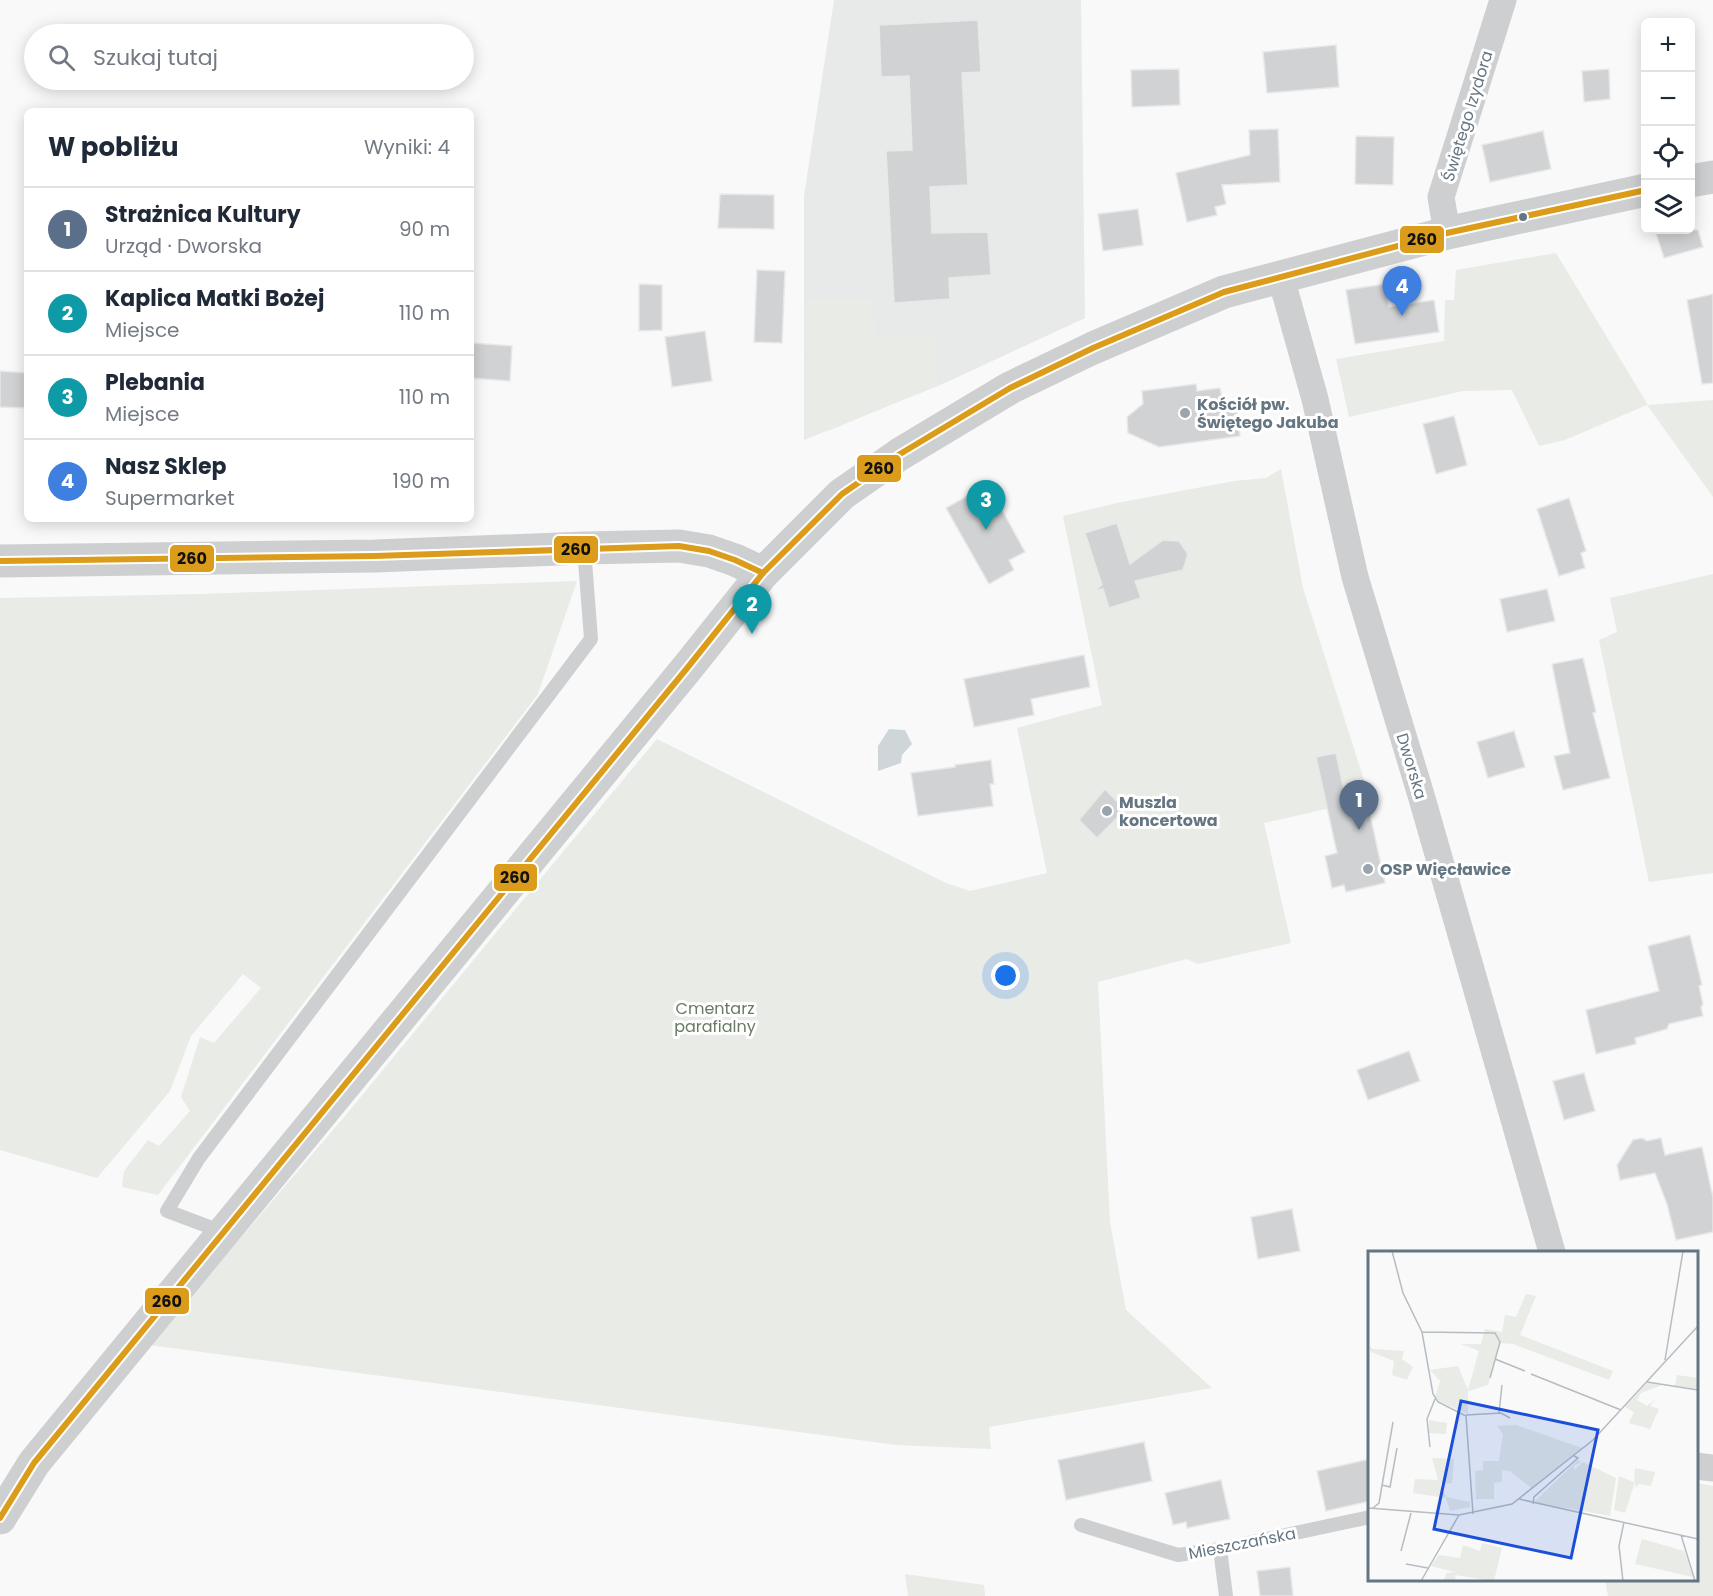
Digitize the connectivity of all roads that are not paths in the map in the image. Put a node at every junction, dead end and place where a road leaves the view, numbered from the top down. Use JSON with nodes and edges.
{"nodes":[{"id":1,"x":1503,"y":0,"type":"edge"},
{"id":2,"x":1713,"y":177,"type":"edge"},
{"id":3,"x":1695,"y":180,"type":"edge"},
{"id":4,"x":1641,"y":191,"type":"edge"},
{"id":5,"x":1447,"y":233,"type":"junction"},
{"id":6,"x":1281,"y":278,"type":"junction"},
{"id":7,"x":584,"y":548,"type":"junction"},
{"id":8,"x":0,"y":561,"type":"edge"},
{"id":9,"x":763,"y":573,"type":"junction"},
{"id":10,"x":223,"y":1232,"type":"junction"},
{"id":11,"x":1552,"y":1251,"type":"edge"},
{"id":12,"x":1698,"y":1466,"type":"edge"},
{"id":13,"x":1713,"y":1468,"type":"edge"},
{"id":14,"x":1368,"y":1517,"type":"edge"},
{"id":15,"x":0,"y":1518,"type":"edge"},
{"id":16,"x":1081,"y":1525,"type":"dead end"},
{"id":17,"x":1220,"y":1549,"type":"junction"},
{"id":18,"x":1226,"y":1596,"type":"edge"}],
"edges":[{"from":1,"to":5,"type":"street","name":"Świętego Izydora"},
{"from":2,"to":3,"type":"street"},
{"from":4,"to":5,"type":"street"},
{"from":5,"to":6,"type":"street"},
{"from":6,"to":9,"type":"street"},
{"from":6,"to":11,"type":"street","name":"Dworska"},
{"from":7,"to":8,"type":"street"},
{"from":7,"to":9,"type":"street"},
{"from":7,"to":10,"type":"lane"},
{"from":9,"to":10,"type":"street"},
{"from":10,"to":15,"type":"street"},
{"from":12,"to":13,"type":"street"},
{"from":14,"to":17,"type":"lane","name":"Mieszczańska"},
{"from":16,"to":17,"type":"lane","name":"Mieszczańska"},
{"from":17,"to":18,"type":"lane"}]}
